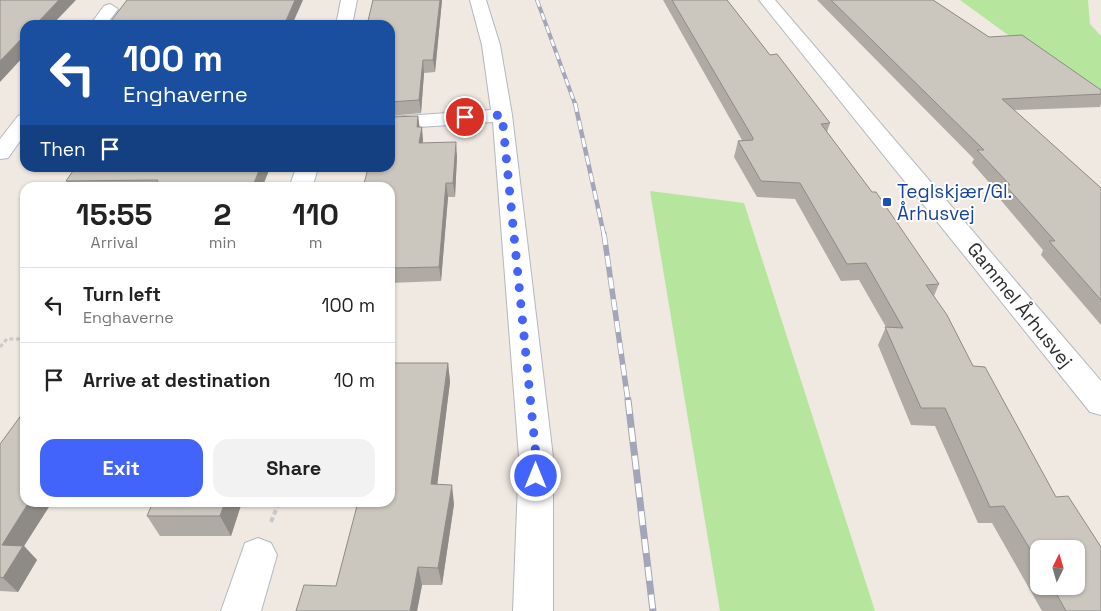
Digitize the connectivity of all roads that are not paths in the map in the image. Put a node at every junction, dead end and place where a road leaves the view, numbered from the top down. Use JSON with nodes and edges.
{"nodes":[{"id":1,"x":349,"y":0,"type":"edge"},
{"id":2,"x":478,"y":0,"type":"edge"},
{"id":3,"x":766,"y":0,"type":"edge"},
{"id":4,"x":110,"y":9,"type":"dead end"},
{"id":5,"x":102,"y":20,"type":"edge"},
{"id":6,"x":345,"y":20,"type":"edge"},
{"id":7,"x":502,"y":115,"type":"junction"},
{"id":8,"x":395,"y":123,"type":"edge"},
{"id":9,"x":20,"y":126,"type":"edge"},
{"id":10,"x":20,"y":149,"type":"edge"},
{"id":11,"x":1,"y":151,"type":"edge"},
{"id":12,"x":1101,"y":403,"type":"edge"},
{"id":13,"x":258,"y":555,"type":"dead end"},
{"id":14,"x":241,"y":611,"type":"edge"},
{"id":15,"x":533,"y":611,"type":"edge"}],
"edges":[{"from":1,"to":6,"type":"street"},
{"from":2,"to":7,"type":"street"},
{"from":3,"to":12,"type":"street","name":"Gammel Århusvej"},
{"from":4,"to":5,"type":"street"},
{"from":7,"to":8,"type":"street"},
{"from":7,"to":15,"type":"street"},
{"from":9,"to":11,"type":"street"},
{"from":10,"to":11,"type":"street"},
{"from":13,"to":14,"type":"street"}]}
